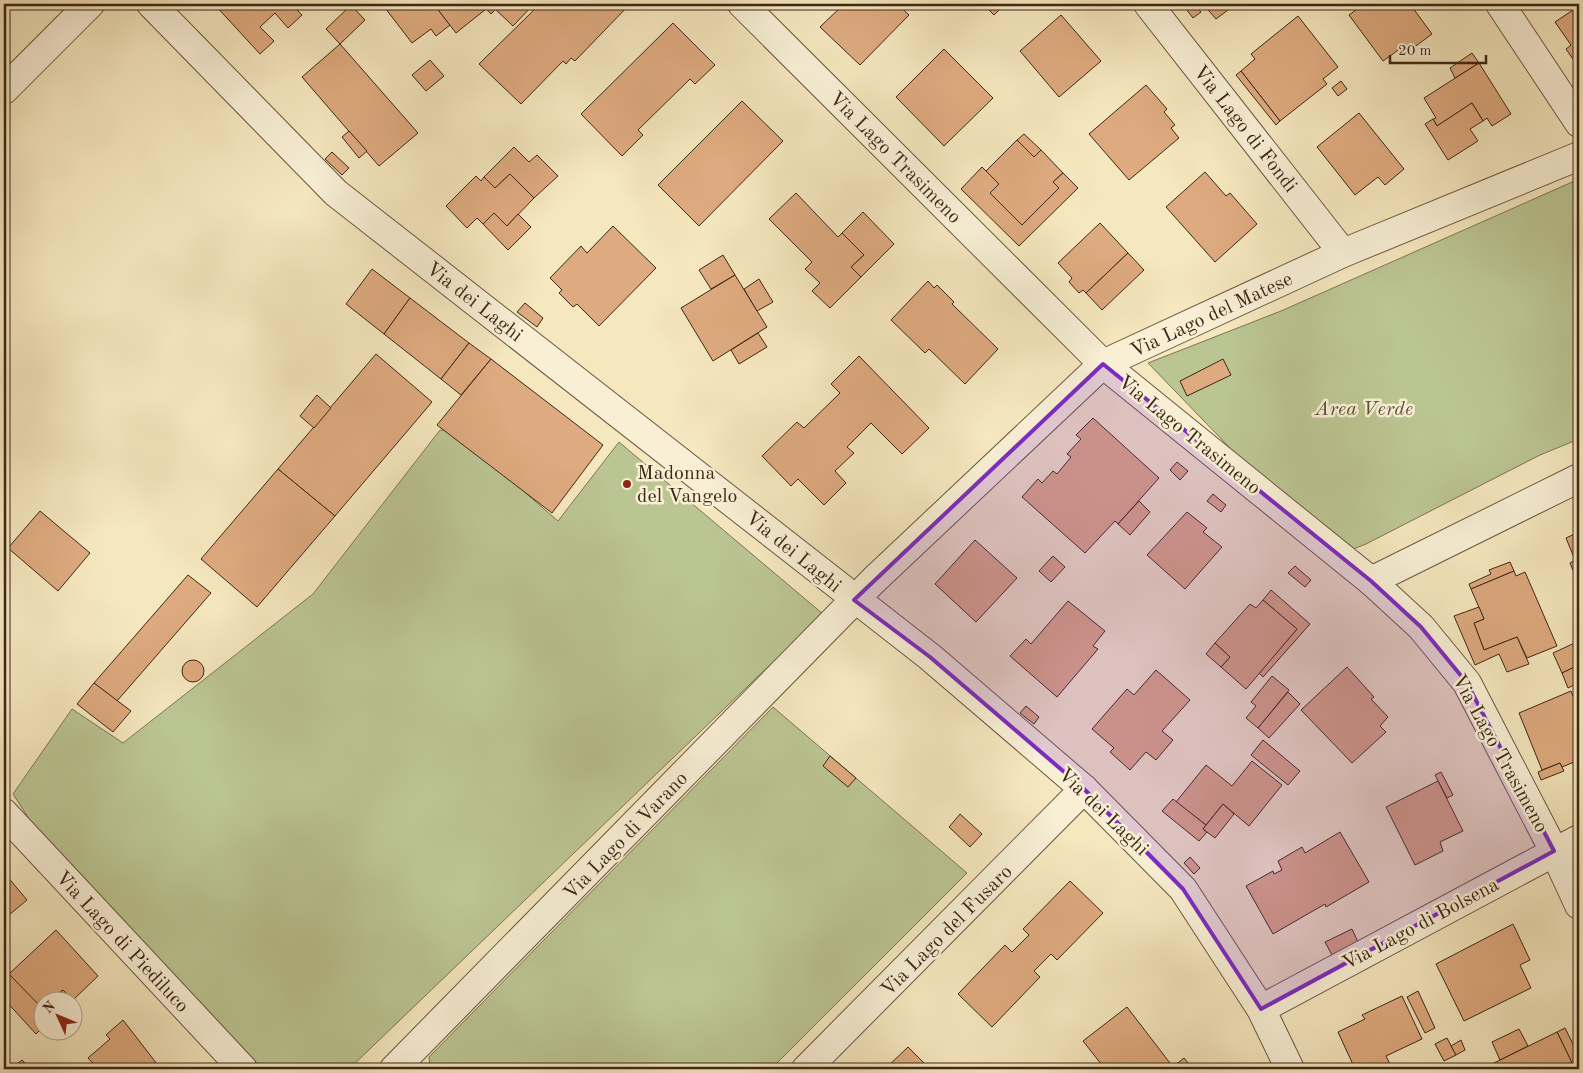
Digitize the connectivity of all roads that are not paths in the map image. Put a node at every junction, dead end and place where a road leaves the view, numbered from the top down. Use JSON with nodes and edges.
{"nodes":[{"id":1,"x":90,"y":4,"type":"edge"},
{"id":2,"x":151,"y":4,"type":"edge"},
{"id":3,"x":742,"y":4,"type":"edge"},
{"id":4,"x":1148,"y":4,"type":"edge"},
{"id":5,"x":1500,"y":4,"type":"edge"},
{"id":6,"x":4,"y":90,"type":"edge"},
{"id":7,"x":1579,"y":123,"type":"edge"},
{"id":8,"x":1579,"y":156,"type":"edge"},
{"id":9,"x":1343,"y":253,"type":"junction"},
{"id":10,"x":1103,"y":364,"type":"junction"},
{"id":11,"x":1579,"y":478,"type":"edge"},
{"id":12,"x":1371,"y":580,"type":"junction"},
{"id":13,"x":854,"y":600,"type":"junction"},
{"id":14,"x":1084,"y":789,"type":"junction"},
{"id":15,"x":4,"y":813,"type":"edge"},
{"id":16,"x":1579,"y":839,"type":"edge"},
{"id":17,"x":1554,"y":851,"type":"junction"},
{"id":18,"x":1579,"y":905,"type":"edge"},
{"id":19,"x":1261,"y":1009,"type":"junction"},
{"id":20,"x":405,"y":1066,"type":"edge"},
{"id":21,"x":243,"y":1069,"type":"edge"},
{"id":22,"x":806,"y":1069,"type":"edge"},
{"id":23,"x":1290,"y":1069,"type":"edge"}],
"edges":[{"from":1,"to":6,"type":"street"},
{"from":2,"to":13,"type":"street","name":"Via dei Laghi"},
{"from":3,"to":10,"type":"street","name":"Via Lago Trasimeno"},
{"from":4,"to":9,"type":"street","name":"Via Lago di Fondi"},
{"from":5,"to":7,"type":"street"},
{"from":8,"to":9,"type":"street","name":"Via Lago del Matese"},
{"from":9,"to":10,"type":"street","name":"Via Lago del Matese"},
{"from":10,"to":12,"type":"street","name":"Via Lago Trasimeno"},
{"from":10,"to":13,"type":"street","name":"Via Lago del Matese"},
{"from":11,"to":12,"type":"street"},
{"from":12,"to":17,"type":"street","name":"Via Lago Trasimeno"},
{"from":13,"to":14,"type":"street","name":"Via dei Laghi"},
{"from":13,"to":20,"type":"street","name":"Via Lago di Varano"},
{"from":14,"to":19,"type":"street","name":"Via dei Laghi"},
{"from":14,"to":22,"type":"street","name":"Via Lago del Fusaro"},
{"from":15,"to":21,"type":"street","name":"Via Lago di Piediluco"},
{"from":16,"to":17,"type":"street","name":"Via Lago di Bolsena"},
{"from":17,"to":18,"type":"street","name":"Via Lago Trasimeno"},
{"from":17,"to":19,"type":"street","name":"Via Lago di Bolsena"},
{"from":19,"to":23,"type":"street","name":"Via dei Laghi"}]}
